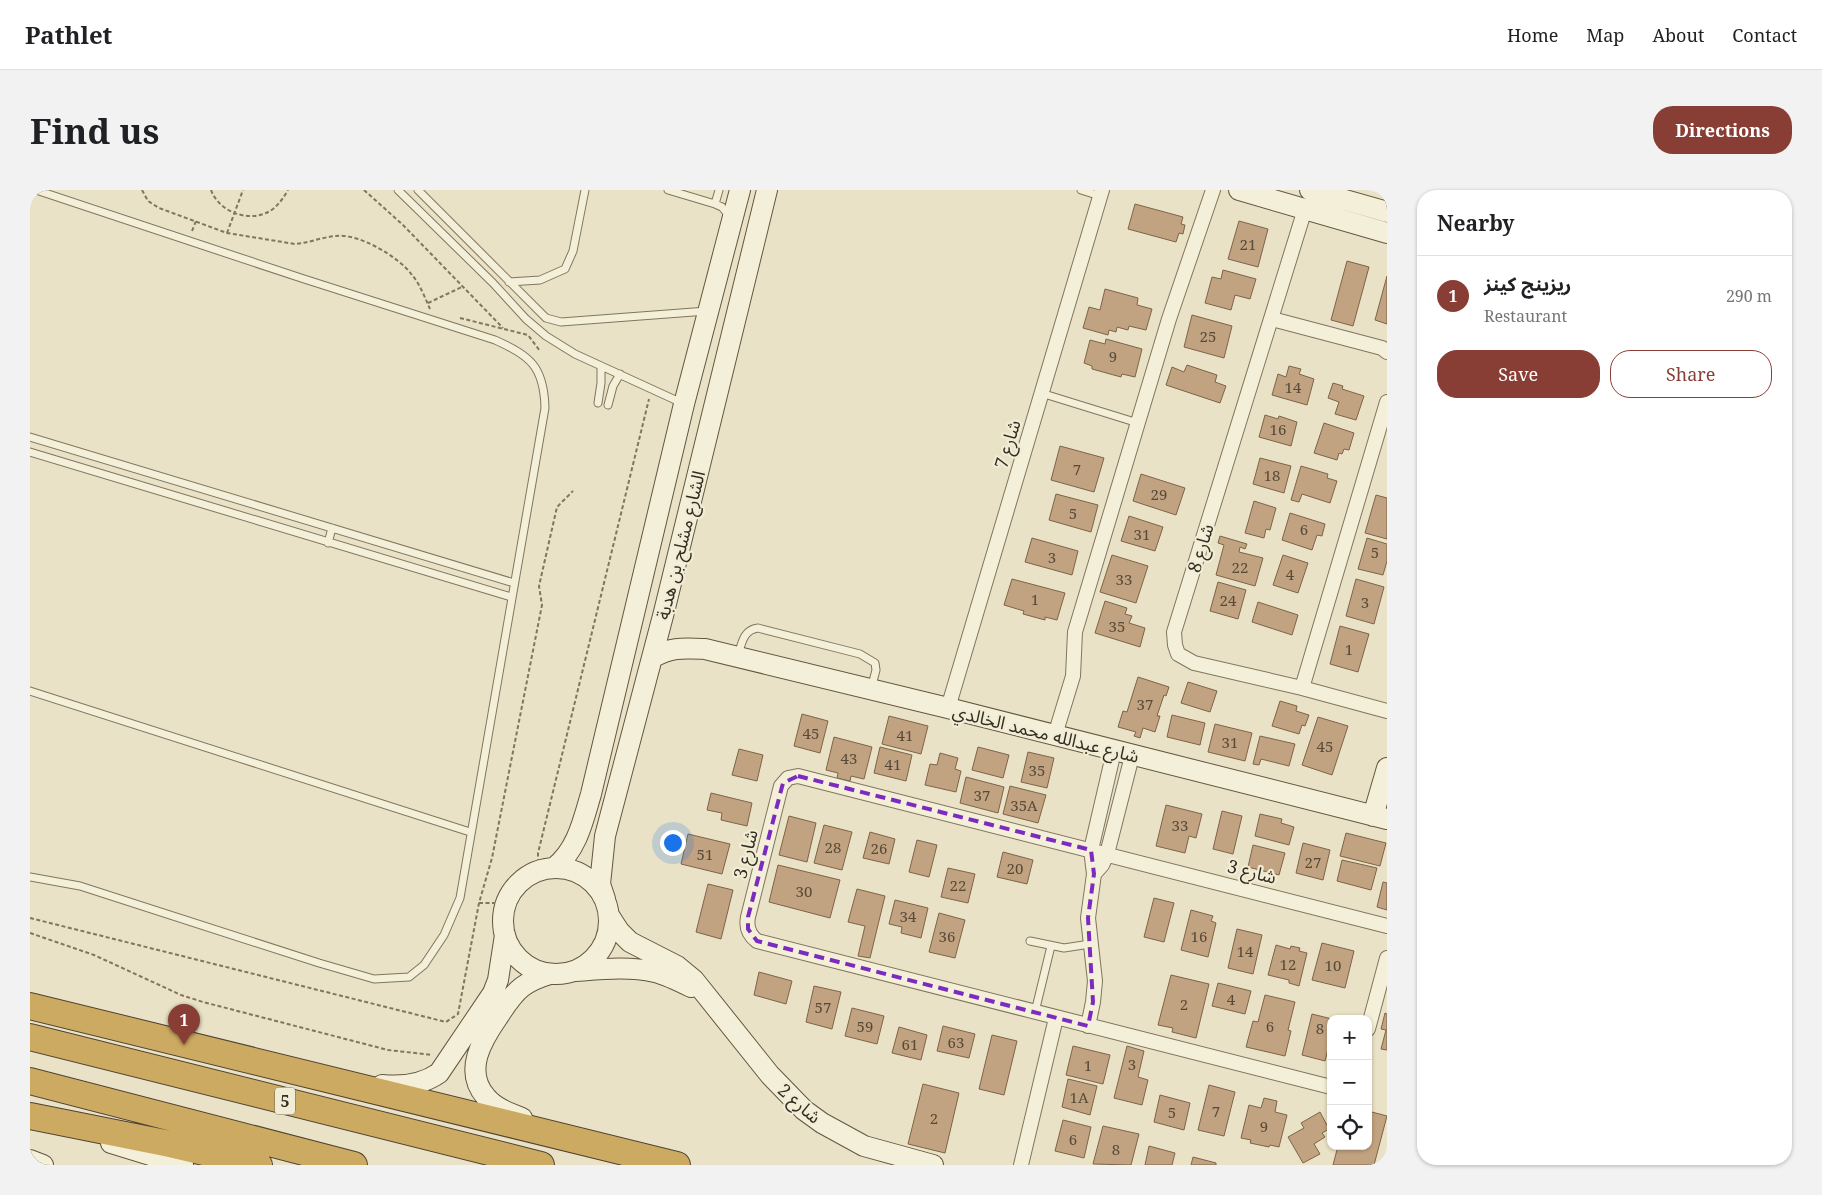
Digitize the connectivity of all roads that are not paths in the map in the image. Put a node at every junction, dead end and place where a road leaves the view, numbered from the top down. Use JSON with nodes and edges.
{"nodes":[{"id":1,"x":36,"y":190,"type":"edge"},
{"id":2,"x":398,"y":190,"type":"edge"},
{"id":3,"x":418,"y":190,"type":"edge"},
{"id":4,"x":585,"y":190,"type":"edge"},
{"id":5,"x":668,"y":190,"type":"edge"},
{"id":6,"x":719,"y":190,"type":"edge"},
{"id":7,"x":1080,"y":190,"type":"edge"},
{"id":8,"x":1213,"y":190,"type":"edge"},
{"id":9,"x":1239,"y":190,"type":"edge"},
{"id":10,"x":751,"y":193,"type":"edge"},
{"id":11,"x":1101,"y":193,"type":"edge"},
{"id":12,"x":1308,"y":199,"type":"edge"},
{"id":13,"x":715,"y":204,"type":"junction"},
{"id":14,"x":1387,"y":212,"type":"edge"},
{"id":15,"x":732,"y":219,"type":"junction"},
{"id":16,"x":1387,"y":233,"type":"edge"},
{"id":17,"x":509,"y":282,"type":"junction"},
{"id":18,"x":708,"y":311,"type":"junction"},
{"id":19,"x":1272,"y":319,"type":"junction"},
{"id":20,"x":1387,"y":352,"type":"edge"},
{"id":21,"x":601,"y":366,"type":"junction"},
{"id":22,"x":620,"y":374,"type":"junction"},
{"id":23,"x":1042,"y":393,"type":"junction"},
{"id":24,"x":1387,"y":402,"type":"edge"},
{"id":25,"x":598,"y":403,"type":"dead end"},
{"id":26,"x":684,"y":404,"type":"junction"},
{"id":27,"x":608,"y":405,"type":"dead end"},
{"id":28,"x":1138,"y":423,"type":"junction"},
{"id":29,"x":30,"y":437,"type":"edge"},
{"id":30,"x":50,"y":443,"type":"junction"},
{"id":31,"x":30,"y":452,"type":"edge"},
{"id":32,"x":46,"y":457,"type":"junction"},
{"id":33,"x":332,"y":528,"type":"junction"},
{"id":34,"x":328,"y":543,"type":"junction"},
{"id":35,"x":514,"y":583,"type":"junction"},
{"id":36,"x":511,"y":597,"type":"junction"},
{"id":37,"x":664,"y":612,"type":"junction"},
{"id":38,"x":705,"y":649,"type":"junction"},
{"id":39,"x":738,"y":657,"type":"junction"},
{"id":40,"x":652,"y":658,"type":"junction"},
{"id":41,"x":1302,"y":688,"type":"junction"},
{"id":42,"x":871,"y":689,"type":"junction"},
{"id":43,"x":30,"y":691,"type":"edge"},
{"id":44,"x":948,"y":708,"type":"junction"},
{"id":45,"x":1387,"y":711,"type":"edge"},
{"id":46,"x":1055,"y":736,"type":"junction"},
{"id":47,"x":1123,"y":753,"type":"junction"},
{"id":48,"x":1387,"y":768,"type":"edge"},
{"id":49,"x":1380,"y":817,"type":"edge"},
{"id":50,"x":470,"y":832,"type":"junction"},
{"id":51,"x":1090,"y":850,"type":"junction"},
{"id":52,"x":1107,"y":854,"type":"junction"},
{"id":53,"x":546,"y":869,"type":"junction"},
{"id":54,"x":1094,"y":874,"type":"junction"},
{"id":55,"x":30,"y":877,"type":"edge"},
{"id":56,"x":608,"y":908,"type":"junction"},
{"id":57,"x":1387,"y":926,"type":"edge"},
{"id":58,"x":504,"y":934,"type":"junction"},
{"id":59,"x":1030,"y":941,"type":"dead end"},
{"id":60,"x":1090,"y":944,"type":"junction"},
{"id":61,"x":1050,"y":946,"type":"junction"},
{"id":62,"x":1387,"y":958,"type":"edge"},
{"id":63,"x":575,"y":971,"type":"junction"},
{"id":64,"x":550,"y":974,"type":"junction"},
{"id":65,"x":702,"y":992,"type":"junction"},
{"id":66,"x":30,"y":1006,"type":"edge"},
{"id":67,"x":1035,"y":1012,"type":"junction"},
{"id":68,"x":1372,"y":1015,"type":"edge"},
{"id":69,"x":1056,"y":1018,"type":"junction"},
{"id":70,"x":1088,"y":1026,"type":"junction"},
{"id":71,"x":30,"y":1037,"type":"edge"},
{"id":72,"x":326,"y":1080,"type":"junction"},
{"id":73,"x":30,"y":1081,"type":"edge"},
{"id":74,"x":1327,"y":1086,"type":"edge"},
{"id":75,"x":30,"y":1117,"type":"edge"},
{"id":76,"x":585,"y":1142,"type":"junction"},
{"id":77,"x":30,"y":1160,"type":"edge"},
{"id":78,"x":43,"y":1165,"type":"edge"},
{"id":79,"x":183,"y":1165,"type":"edge"},
{"id":80,"x":259,"y":1165,"type":"edge"},
{"id":81,"x":354,"y":1165,"type":"edge"},
{"id":82,"x":541,"y":1165,"type":"edge"},
{"id":83,"x":677,"y":1165,"type":"edge"},
{"id":84,"x":933,"y":1165,"type":"edge"},
{"id":85,"x":1021,"y":1165,"type":"edge"}],
"edges":[{"from":1,"to":35,"type":"lane"},
{"from":2,"to":21,"type":"lane"},
{"from":3,"to":17,"type":"lane"},
{"from":4,"to":17,"type":"lane"},
{"from":5,"to":13,"type":"lane"},
{"from":6,"to":13,"type":"lane"},
{"from":7,"to":11,"type":"lane"},
{"from":8,"to":28,"type":"street"},
{"from":9,"to":12,"type":"street"},
{"from":10,"to":15,"type":"street","name":"الشارع مشلح بن هدبة"},
{"from":10,"to":37,"type":"street","name":"الشارع مشلح بن هدبة"},
{"from":11,"to":23,"type":"street","name":"شارع 7"},
{"from":12,"to":14,"type":"street"},
{"from":12,"to":16,"type":"street"},
{"from":12,"to":19,"type":"street","name":"شارع 8"},
{"from":13,"to":15,"type":"lane"},
{"from":15,"to":18,"type":"street","name":"الشارع مشلح بن هدبة"},
{"from":17,"to":18,"type":"lane"},
{"from":18,"to":26,"type":"street","name":"الشارع مشلح بن هدبة"},
{"from":19,"to":20,"type":"street"},
{"from":19,"to":41,"type":"street","name":"شارع 8"},
{"from":21,"to":22,"type":"lane"},
{"from":21,"to":25,"type":"lane"},
{"from":22,"to":26,"type":"lane"},
{"from":22,"to":27,"type":"lane"},
{"from":23,"to":28,"type":"lane"},
{"from":23,"to":44,"type":"street","name":"شارع 7"},
{"from":24,"to":41,"type":"street"},
{"from":26,"to":53,"type":"street","name":"الشارع مشلح بن هدبة"},
{"from":28,"to":46,"type":"street"},
{"from":29,"to":30,"type":"lane"},
{"from":30,"to":32,"type":"lane"},
{"from":30,"to":33,"type":"lane"},
{"from":31,"to":32,"type":"lane"},
{"from":32,"to":34,"type":"lane"},
{"from":33,"to":34,"type":"lane"},
{"from":33,"to":35,"type":"lane"},
{"from":34,"to":36,"type":"lane"},
{"from":35,"to":36,"type":"lane"},
{"from":36,"to":50,"type":"lane"},
{"from":37,"to":38,"type":"street","name":"شارع عبدالله محمد الخالدي"},
{"from":37,"to":40,"type":"street","name":"الشارع مشلح بن هدبة"},
{"from":38,"to":39,"type":"street","name":"شارع عبدالله محمد الخالدي"},
{"from":38,"to":40,"type":"street","name":"شارع عبدالله محمد الخالدي"},
{"from":39,"to":42,"type":"street","name":"شارع عبدالله محمد الخالدي"},
{"from":39,"to":42,"type":"lane"},
{"from":40,"to":56,"type":"street","name":"الشارع مشلح بن هدبة"},
{"from":41,"to":45,"type":"street","name":"شارع 8"},
{"from":42,"to":44,"type":"street","name":"شارع عبدالله محمد الخالدي"},
{"from":43,"to":50,"type":"lane"},
{"from":44,"to":46,"type":"street","name":"شارع عبدالله محمد الخالدي"},
{"from":46,"to":47,"type":"street","name":"شارع عبدالله محمد الخالدي"},
{"from":47,"to":49,"type":"street","name":"شارع عبدالله محمد الخالدي"},
{"from":47,"to":51,"type":"street"},
{"from":47,"to":52,"type":"street"},
{"from":48,"to":49,"type":"street"},
{"from":50,"to":55,"type":"lane"},
{"from":51,"to":52,"type":"street","name":"شارع 3"},
{"from":51,"to":54,"type":"street"},
{"from":51,"to":67,"type":"street","name":"شارع 3"},
{"from":52,"to":54,"type":"street"},
{"from":52,"to":57,"type":"street","name":"شارع 3"},
{"from":53,"to":56,"type":"street"},
{"from":53,"to":58,"type":"street"},
{"from":54,"to":60,"type":"street"},
{"from":56,"to":63,"type":"street"},
{"from":56,"to":65,"type":"street","name":"شارع 2"},
{"from":58,"to":64,"type":"street"},
{"from":58,"to":72,"type":"street"},
{"from":59,"to":61,"type":"lane"},
{"from":60,"to":61,"type":"lane"},
{"from":60,"to":70,"type":"street"},
{"from":61,"to":67,"type":"lane"},
{"from":62,"to":68,"type":"street"},
{"from":63,"to":64,"type":"street"},
{"from":63,"to":65,"type":"street","name":"شارع 2"},
{"from":64,"to":76,"type":"street"},
{"from":65,"to":84,"type":"street","name":"شارع 2"},
{"from":66,"to":72,"type":"highway"},
{"from":67,"to":69,"type":"street","name":"شارع 3"},
{"from":69,"to":70,"type":"street","name":"شارع 3"},
{"from":69,"to":85,"type":"street"},
{"from":70,"to":74,"type":"street","name":"شارع 3"},
{"from":71,"to":82,"type":"highway","number":"5"},
{"from":72,"to":76,"type":"highway"},
{"from":73,"to":81,"type":"highway"},
{"from":75,"to":79,"type":"street"},
{"from":75,"to":80,"type":"highway"},
{"from":76,"to":83,"type":"highway"},
{"from":77,"to":78,"type":"street"}]}
